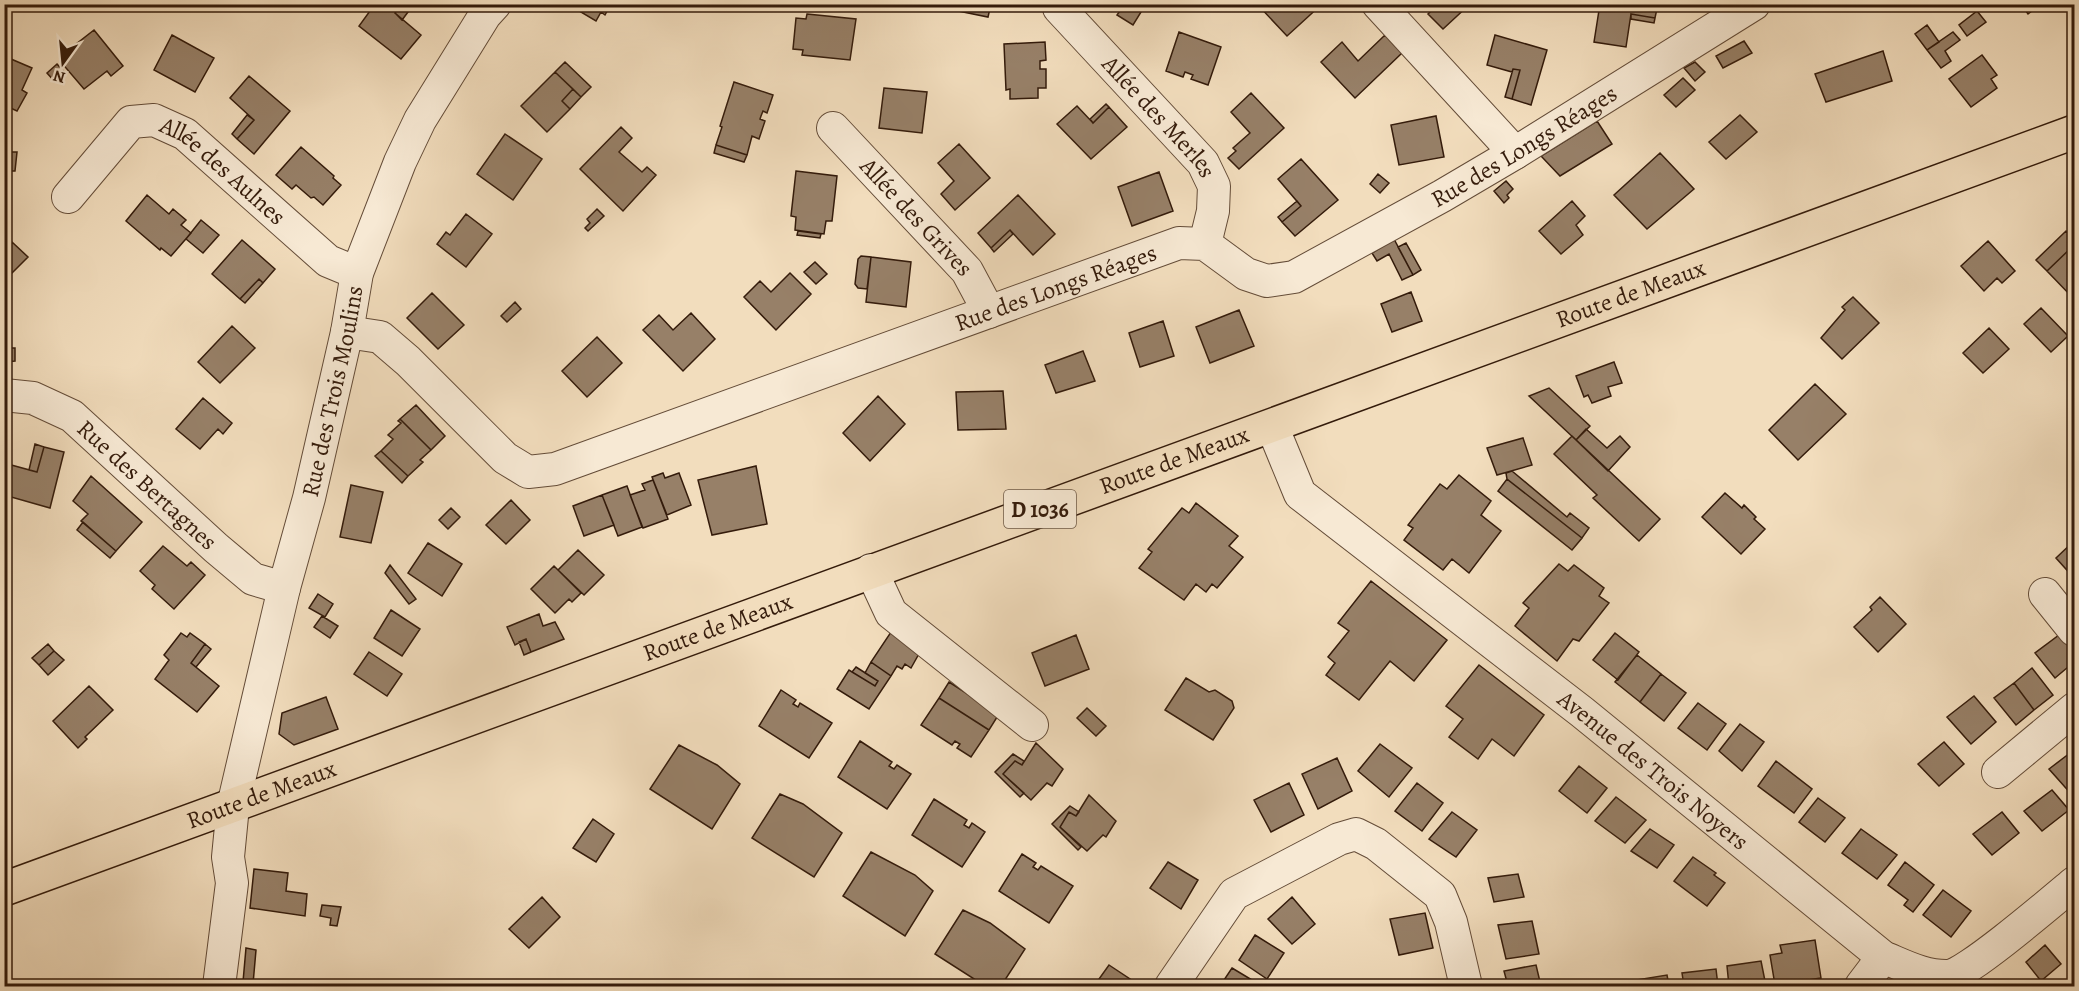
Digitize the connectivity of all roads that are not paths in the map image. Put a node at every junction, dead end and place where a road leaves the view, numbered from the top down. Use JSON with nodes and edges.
{"nodes":[{"id":1,"x":1378,"y":4,"type":"edge"},
{"id":2,"x":1754,"y":4,"type":"edge"},
{"id":3,"x":483,"y":8,"type":"edge"},
{"id":4,"x":1059,"y":8,"type":"dead end"},
{"id":5,"x":1714,"y":14,"type":"edge"},
{"id":6,"x":833,"y":128,"type":"dead end"},
{"id":7,"x":2074,"y":132,"type":"edge"},
{"id":8,"x":1515,"y":153,"type":"junction"},
{"id":9,"x":68,"y":197,"type":"dead end"},
{"id":10,"x":1204,"y":244,"type":"junction"},
{"id":11,"x":357,"y":273,"type":"junction"},
{"id":12,"x":989,"y":312,"type":"junction"},
{"id":13,"x":347,"y":332,"type":"junction"},
{"id":14,"x":4,"y":395,"type":"edge"},
{"id":15,"x":1272,"y":426,"type":"junction"},
{"id":16,"x":871,"y":570,"type":"junction"},
{"id":17,"x":284,"y":588,"type":"junction"},
{"id":18,"x":2045,"y":594,"type":"dead end"},
{"id":19,"x":2074,"y":630,"type":"edge"},
{"id":20,"x":2074,"y":709,"type":"edge"},
{"id":21,"x":1032,"y":725,"type":"dead end"},
{"id":22,"x":1998,"y":772,"type":"dead end"},
{"id":23,"x":233,"y":806,"type":"junction"},
{"id":24,"x":2074,"y":883,"type":"edge"},
{"id":25,"x":4,"y":890,"type":"edge"},
{"id":26,"x":1883,"y":957,"type":"junction"},
{"id":27,"x":1948,"y":981,"type":"edge"},
{"id":28,"x":219,"y":987,"type":"edge"},
{"id":29,"x":1171,"y":987,"type":"edge"},
{"id":30,"x":1466,"y":987,"type":"edge"},
{"id":31,"x":1861,"y":987,"type":"edge"}],
"edges":[{"from":1,"to":8,"type":"street"},
{"from":2,"to":5,"type":"street","name":"Rue des Longs Réages"},
{"from":3,"to":11,"type":"street","name":"Rue des Trois Moulins"},
{"from":4,"to":10,"type":"street","name":"Allée des Merles"},
{"from":5,"to":8,"type":"street","name":"Rue des Longs Réages"},
{"from":6,"to":12,"type":"street","name":"Allée des Grives"},
{"from":7,"to":15,"type":"main road","name":"Route de Meaux","number":"D 1036"},
{"from":8,"to":10,"type":"street","name":"Rue des Longs Réages"},
{"from":9,"to":11,"type":"street","name":"Allée des Aulnes"},
{"from":10,"to":12,"type":"street","name":"Rue des Longs Réages"},
{"from":11,"to":13,"type":"street","name":"Rue des Trois Moulins"},
{"from":12,"to":13,"type":"street","name":"Rue des Longs Réages"},
{"from":13,"to":17,"type":"street","name":"Rue des Trois Moulins"},
{"from":14,"to":17,"type":"street","name":"Rue des Bertagnes"},
{"from":15,"to":16,"type":"main road","name":"Route de Meaux","number":"D 1036"},
{"from":15,"to":26,"type":"street","name":"Avenue des Trois Noyers"},
{"from":16,"to":21,"type":"street"},
{"from":16,"to":23,"type":"main road","name":"Route de Meaux","number":"D 1036"},
{"from":17,"to":23,"type":"street","name":"Rue des Trois Moulins"},
{"from":18,"to":19,"type":"street"},
{"from":20,"to":22,"type":"street"},
{"from":23,"to":25,"type":"main road","name":"Route de Meaux","number":"D 1036"},
{"from":23,"to":28,"type":"street","name":"Rue des Trois Moulins"},
{"from":24,"to":27,"type":"street","name":"Avenue des Trois Noyers"},
{"from":26,"to":27,"type":"street","name":"Avenue des Trois Noyers"},
{"from":26,"to":31,"type":"street"},
{"from":29,"to":30,"type":"street"}]}
